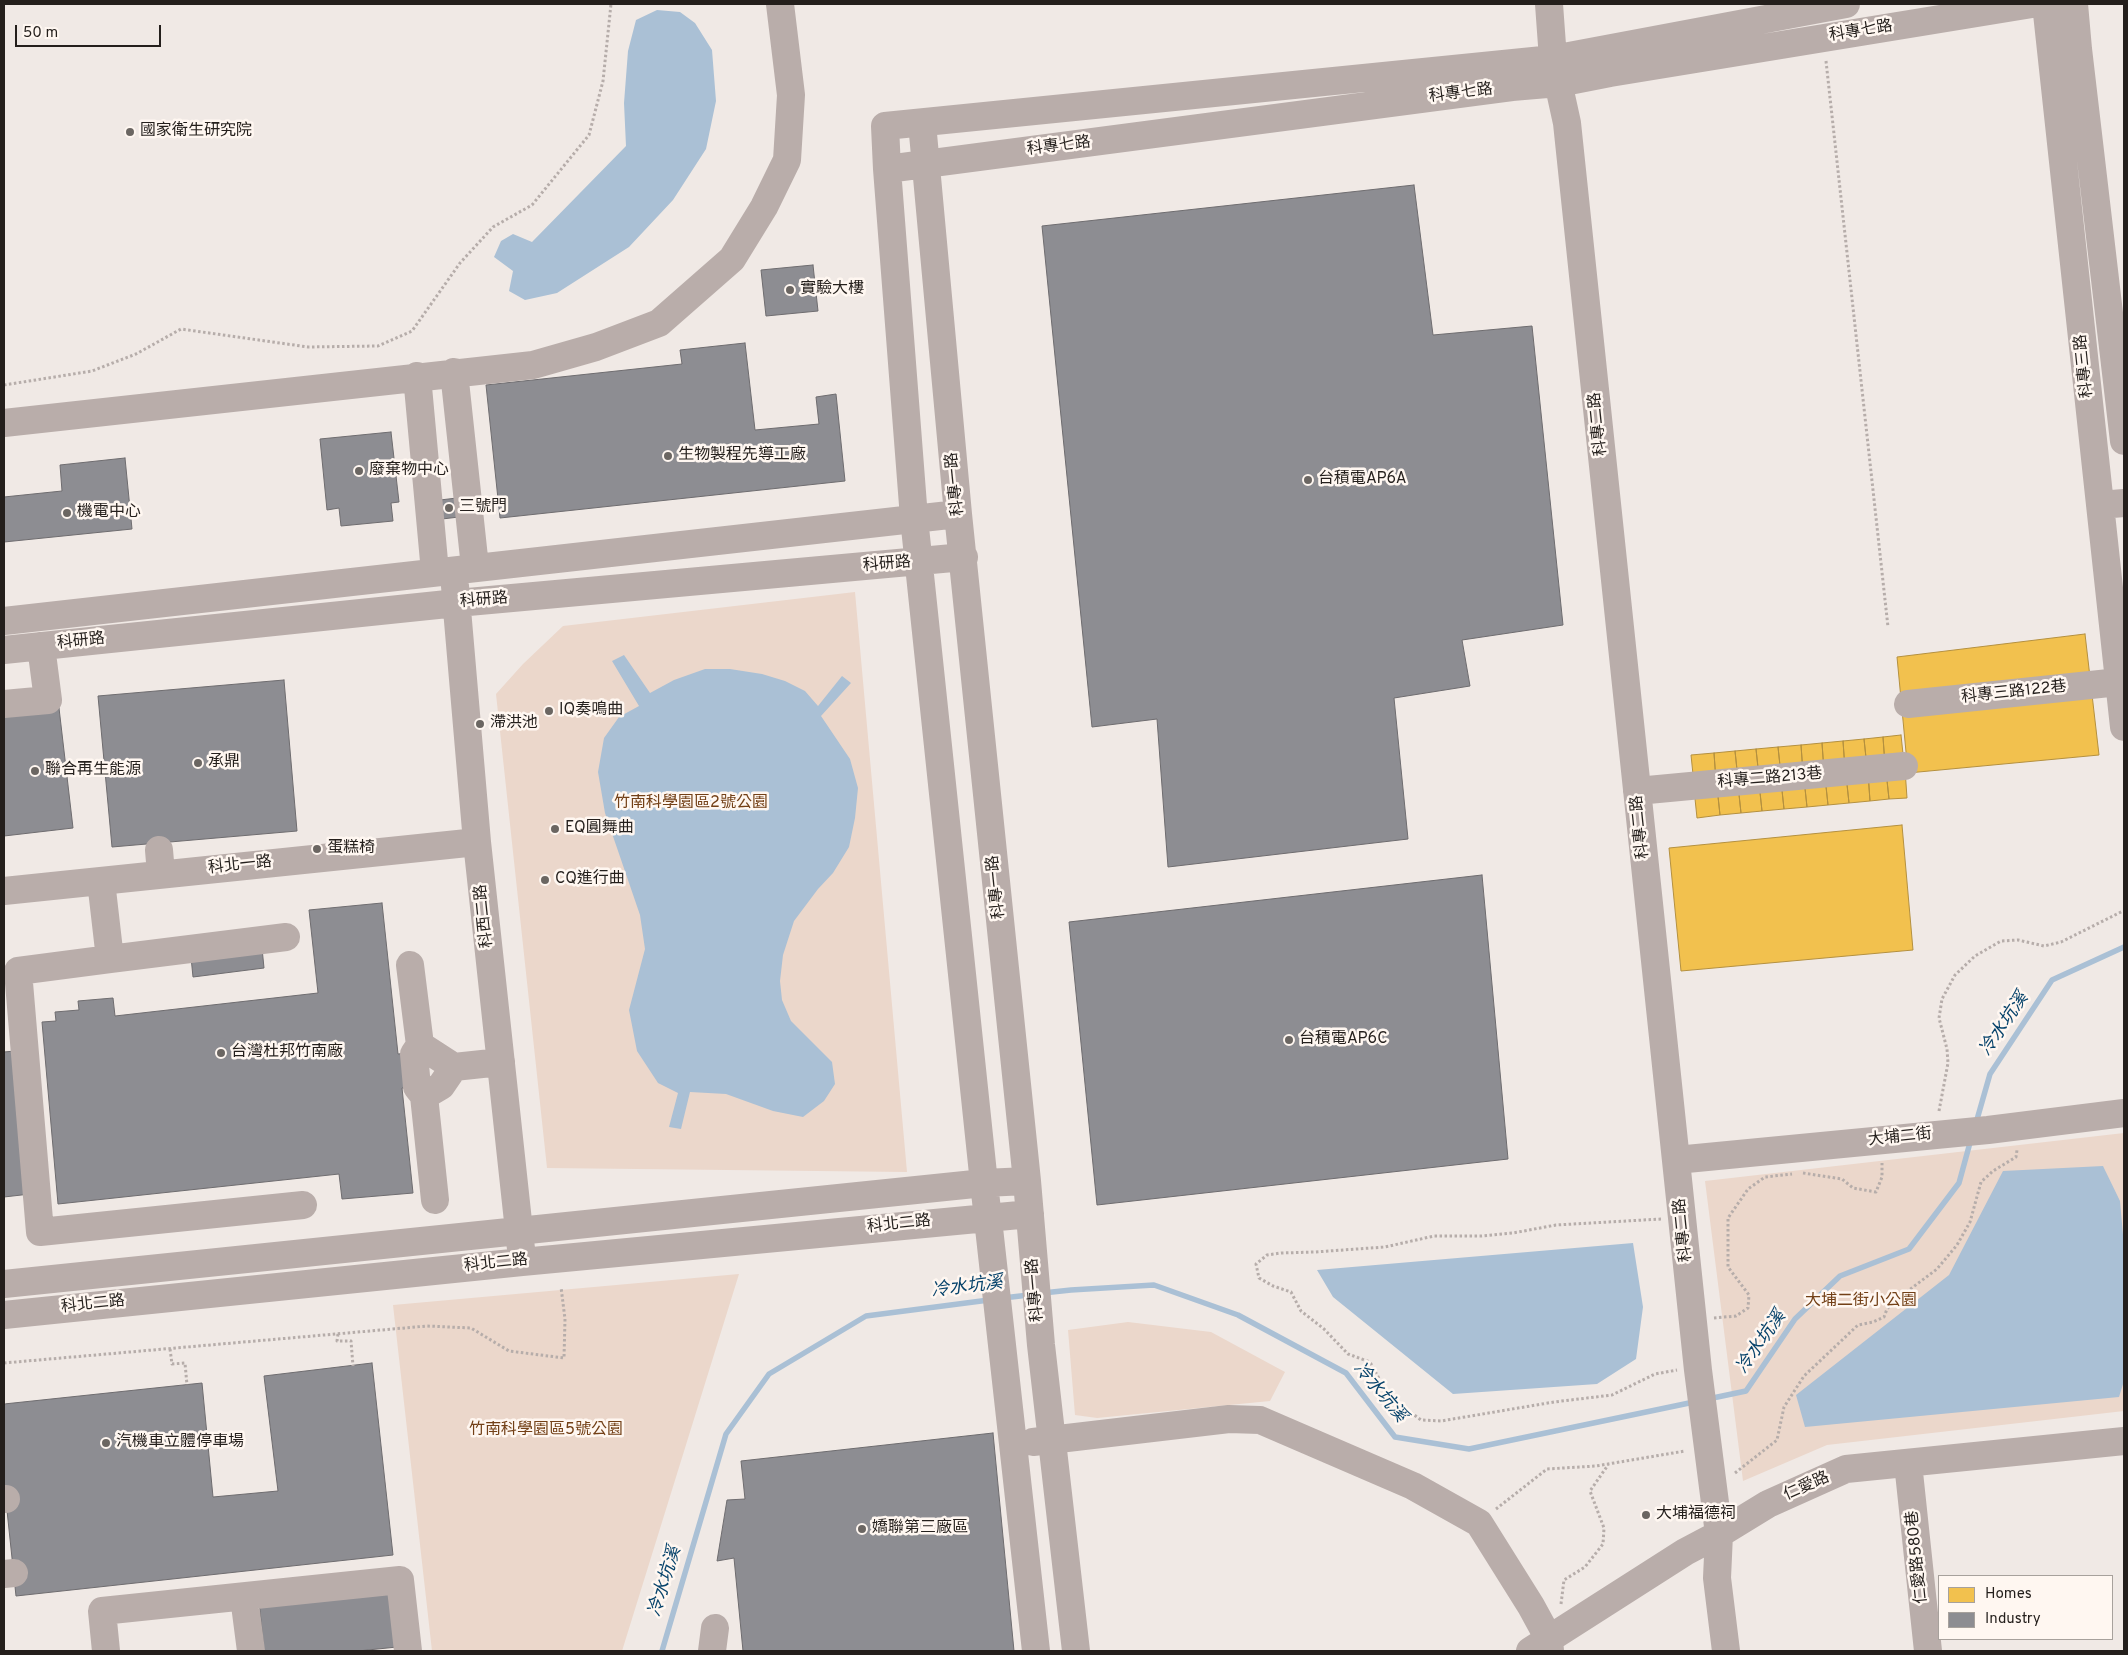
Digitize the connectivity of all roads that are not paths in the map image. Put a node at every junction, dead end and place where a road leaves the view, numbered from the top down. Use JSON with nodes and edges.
{"nodes":[{"id":1,"x":780,"y":4,"type":"edge"},
{"id":2,"x":1549,"y":4,"type":"edge"},
{"id":3,"x":1846,"y":4,"type":"edge"},
{"id":4,"x":2032,"y":4,"type":"edge"},
{"id":5,"x":2046,"y":4,"type":"edge"},
{"id":6,"x":2074,"y":4,"type":"edge"},
{"id":7,"x":1556,"y":71,"type":"junction"},
{"id":8,"x":922,"y":123,"type":"junction"},
{"id":9,"x":926,"y":164,"type":"junction"},
{"id":10,"x":887,"y":169,"type":"junction"},
{"id":11,"x":454,"y":372,"type":"junction"},
{"id":12,"x":417,"y":376,"type":"junction"},
{"id":13,"x":4,"y":423,"type":"edge"},
{"id":14,"x":2124,"y":440,"type":"edge"},
{"id":15,"x":2112,"y":504,"type":"edge"},
{"id":16,"x":958,"y":514,"type":"junction"},
{"id":17,"x":914,"y":518,"type":"junction"},
{"id":18,"x":964,"y":557,"type":"junction"},
{"id":19,"x":918,"y":562,"type":"junction"},
{"id":20,"x":454,"y":569,"type":"junction"},
{"id":21,"x":457,"y":603,"type":"junction"},
{"id":22,"x":4,"y":621,"type":"edge"},
{"id":23,"x":41,"y":646,"type":"junction"},
{"id":24,"x":4,"y":650,"type":"edge"},
{"id":25,"x":2119,"y":682,"type":"junction"},
{"id":26,"x":4,"y":704,"type":"edge"},
{"id":27,"x":1908,"y":704,"type":"dead end"},
{"id":28,"x":2124,"y":727,"type":"edge"},
{"id":29,"x":1904,"y":766,"type":"dead end"},
{"id":30,"x":1637,"y":791,"type":"junction"},
{"id":31,"x":477,"y":842,"type":"junction"},
{"id":32,"x":101,"y":881,"type":"junction"},
{"id":33,"x":4,"y":891,"type":"edge"},
{"id":34,"x":286,"y":937,"type":"dead end"},
{"id":35,"x":110,"y":959,"type":"junction"},
{"id":36,"x":410,"y":965,"type":"dead end"},
{"id":37,"x":420,"y":1045,"type":"junction"},
{"id":38,"x":501,"y":1062,"type":"junction"},
{"id":39,"x":454,"y":1067,"type":"junction"},
{"id":40,"x":424,"y":1096,"type":"junction"},
{"id":41,"x":2124,"y":1113,"type":"edge"},
{"id":42,"x":1676,"y":1160,"type":"junction"},
{"id":43,"x":1027,"y":1181,"type":"junction"},
{"id":44,"x":984,"y":1183,"type":"junction"},
{"id":45,"x":435,"y":1200,"type":"dead end"},
{"id":46,"x":303,"y":1205,"type":"dead end"},
{"id":47,"x":1030,"y":1214,"type":"junction"},
{"id":48,"x":989,"y":1217,"type":"junction"},
{"id":49,"x":519,"y":1231,"type":"junction"},
{"id":50,"x":522,"y":1262,"type":"junction"},
{"id":51,"x":4,"y":1284,"type":"edge"},
{"id":52,"x":4,"y":1315,"type":"edge"},
{"id":53,"x":1052,"y":1440,"type":"junction"},
{"id":54,"x":2124,"y":1441,"type":"edge"},
{"id":55,"x":1014,"y":1444,"type":"junction"},
{"id":56,"x":1908,"y":1463,"type":"junction"},
{"id":57,"x":1719,"y":1534,"type":"junction"},
{"id":58,"x":244,"y":1597,"type":"junction"},
{"id":59,"x":1543,"y":1647,"type":"edge"},
{"id":60,"x":106,"y":1651,"type":"edge"},
{"id":61,"x":251,"y":1651,"type":"edge"},
{"id":62,"x":408,"y":1651,"type":"edge"},
{"id":63,"x":1036,"y":1651,"type":"edge"},
{"id":64,"x":1076,"y":1651,"type":"edge"},
{"id":65,"x":1726,"y":1651,"type":"edge"},
{"id":66,"x":1928,"y":1651,"type":"edge"}],
"edges":[{"from":1,"to":11,"type":"street"},
{"from":2,"to":7,"type":"street","name":"科專二路"},
{"from":3,"to":7,"type":"street","name":"科專七路"},
{"from":4,"to":7,"type":"street","name":"科專七路"},
{"from":5,"to":15,"type":"street","name":"科專三路"},
{"from":6,"to":14,"type":"street","name":"科專三路"},
{"from":7,"to":8,"type":"street","name":"科專七路"},
{"from":7,"to":9,"type":"street","name":"科專七路"},
{"from":7,"to":30,"type":"street","name":"科專二路"},
{"from":8,"to":9,"type":"street","name":"科專一路"},
{"from":8,"to":10,"type":"street","name":"科專七路"},
{"from":9,"to":10,"type":"street","name":"科專七路"},
{"from":9,"to":16,"type":"street","name":"科專一路"},
{"from":10,"to":17,"type":"street"},
{"from":11,"to":12,"type":"street"},
{"from":11,"to":20,"type":"street"},
{"from":12,"to":13,"type":"street"},
{"from":12,"to":20,"type":"street"},
{"from":15,"to":25,"type":"street","name":"科專三路"},
{"from":16,"to":17,"type":"street","name":"科研路"},
{"from":16,"to":18,"type":"street","name":"科專一路"},
{"from":17,"to":19,"type":"street"},
{"from":17,"to":20,"type":"street","name":"科研路"},
{"from":18,"to":19,"type":"street","name":"科研路"},
{"from":18,"to":43,"type":"street","name":"科專一路"},
{"from":19,"to":21,"type":"street","name":"科研路"},
{"from":19,"to":44,"type":"street"},
{"from":20,"to":21,"type":"street","name":"科西二路"},
{"from":20,"to":22,"type":"street","name":"科研路"},
{"from":21,"to":23,"type":"street","name":"科研路"},
{"from":21,"to":31,"type":"street","name":"科西二路"},
{"from":23,"to":24,"type":"street","name":"科研路"},
{"from":23,"to":26,"type":"street"},
{"from":25,"to":27,"type":"street","name":"科專三路122巷"},
{"from":25,"to":28,"type":"street","name":"科專三路"},
{"from":29,"to":30,"type":"street","name":"科專二路213巷"},
{"from":30,"to":42,"type":"street","name":"科專二路"},
{"from":31,"to":32,"type":"street","name":"科北一路"},
{"from":31,"to":38,"type":"street","name":"科西二路"},
{"from":32,"to":33,"type":"street","name":"科北一路"},
{"from":32,"to":35,"type":"street"},
{"from":34,"to":35,"type":"street"},
{"from":35,"to":46,"type":"street"},
{"from":36,"to":37,"type":"street"},
{"from":37,"to":39,"type":"street"},
{"from":37,"to":40,"type":"street"},
{"from":38,"to":39,"type":"street"},
{"from":38,"to":49,"type":"street","name":"科西二路"},
{"from":39,"to":40,"type":"street"},
{"from":40,"to":45,"type":"street"},
{"from":41,"to":42,"type":"street","name":"大埔二街"},
{"from":42,"to":57,"type":"street","name":"科專二路"},
{"from":43,"to":44,"type":"street","name":"科北二路"},
{"from":43,"to":47,"type":"street","name":"科專一路"},
{"from":44,"to":48,"type":"street"},
{"from":44,"to":49,"type":"street","name":"科北二路"},
{"from":47,"to":48,"type":"street","name":"科北二路"},
{"from":47,"to":53,"type":"street","name":"科專一路"},
{"from":48,"to":50,"type":"street","name":"科北二路"},
{"from":48,"to":55,"type":"street"},
{"from":49,"to":50,"type":"street","name":"科西二路"},
{"from":49,"to":51,"type":"street","name":"科北二路"},
{"from":50,"to":52,"type":"street","name":"科北二路"},
{"from":53,"to":55,"type":"street"},
{"from":53,"to":59,"type":"street"},
{"from":53,"to":64,"type":"street","name":"科專一路"},
{"from":54,"to":56,"type":"street","name":"仁愛路"},
{"from":55,"to":63,"type":"street"},
{"from":56,"to":57,"type":"street","name":"仁愛路"},
{"from":56,"to":66,"type":"street","name":"仁愛路580巷"},
{"from":57,"to":59,"type":"street","name":"仁愛路"},
{"from":57,"to":65,"type":"street","name":"科專二路"},
{"from":58,"to":60,"type":"street"},
{"from":58,"to":61,"type":"street"},
{"from":58,"to":62,"type":"street"}]}
